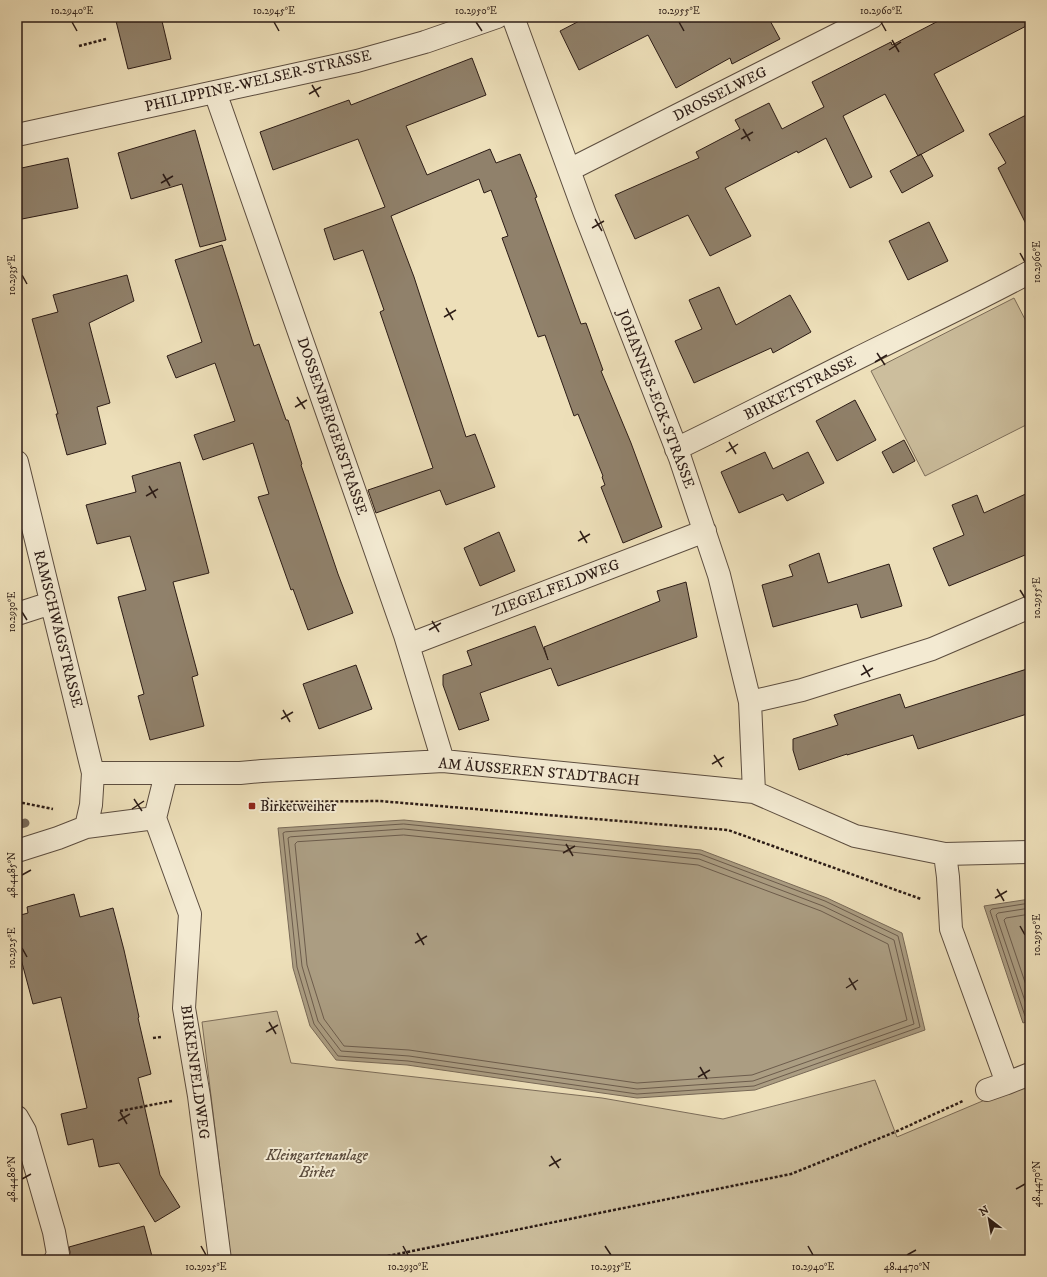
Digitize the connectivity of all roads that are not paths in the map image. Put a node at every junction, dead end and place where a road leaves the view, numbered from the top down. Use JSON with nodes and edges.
{"nodes":[{"id":1,"x":497,"y":17,"type":"edge"},
{"id":2,"x":513,"y":17,"type":"edge"},
{"id":3,"x":872,"y":17,"type":"edge"},
{"id":4,"x":215,"y":92,"type":"junction"},
{"id":5,"x":17,"y":135,"type":"edge"},
{"id":6,"x":569,"y":170,"type":"junction"},
{"id":7,"x":1030,"y":272,"type":"edge"},
{"id":8,"x":676,"y":449,"type":"junction"},
{"id":9,"x":17,"y":462,"type":"edge"},
{"id":10,"x":705,"y":531,"type":"junction"},
{"id":11,"x":51,"y":603,"type":"junction"},
{"id":12,"x":1030,"y":607,"type":"edge"},
{"id":13,"x":17,"y":614,"type":"edge"},
{"id":14,"x":408,"y":645,"type":"junction"},
{"id":15,"x":750,"y":702,"type":"junction"},
{"id":16,"x":443,"y":761,"type":"junction"},
{"id":17,"x":93,"y":773,"type":"junction"},
{"id":18,"x":166,"y":774,"type":"junction"},
{"id":19,"x":754,"y":792,"type":"junction"},
{"id":20,"x":155,"y":818,"type":"junction"},
{"id":21,"x":86,"y":827,"type":"junction"},
{"id":22,"x":17,"y":851,"type":"edge"},
{"id":23,"x":1030,"y":852,"type":"edge"},
{"id":24,"x":945,"y":854,"type":"junction"},
{"id":25,"x":1030,"y":1074,"type":"edge"},
{"id":26,"x":1007,"y":1083,"type":"junction"},
{"id":27,"x":987,"y":1090,"type":"road end"},
{"id":28,"x":17,"y":1117,"type":"edge"},
{"id":29,"x":56,"y":1260,"type":"edge"},
{"id":30,"x":220,"y":1260,"type":"edge"}],
"edges":[{"from":1,"to":4,"type":"street","name":"PHILIPPINE-WELSER-STRASSE"},
{"from":2,"to":6,"type":"street","name":"JOHANNES-ECK-STRASSE"},
{"from":3,"to":6,"type":"street","name":"DROSSELWEG"},
{"from":4,"to":5,"type":"street","name":"PHILIPPINE-WELSER-STRASSE"},
{"from":4,"to":14,"type":"street","name":"DOSSENBERGERSTRASSE"},
{"from":6,"to":8,"type":"street","name":"JOHANNES-ECK-STRASSE"},
{"from":7,"to":8,"type":"street","name":"BIRKETSTRASSE"},
{"from":8,"to":10,"type":"street","name":"JOHANNES-ECK-STRASSE"},
{"from":9,"to":11,"type":"street","name":"RAMSCHWAGSTRASSE"},
{"from":10,"to":14,"type":"street","name":"ZIEGELFELDWEG"},
{"from":10,"to":15,"type":"street","name":"JOHANNES-ECK-STRASSE"},
{"from":11,"to":13,"type":"street"},
{"from":11,"to":17,"type":"street","name":"RAMSCHWAGSTRASSE"},
{"from":12,"to":15,"type":"street"},
{"from":14,"to":16,"type":"street","name":"DOSSENBERGERSTRASSE"},
{"from":15,"to":19,"type":"street","name":"JOHANNES-ECK-STRASSE"},
{"from":16,"to":18,"type":"street","name":"AM ÄUSSEREN STADTBACH"},
{"from":16,"to":19,"type":"street","name":"AM ÄUSSEREN STADTBACH"},
{"from":17,"to":18,"type":"street","name":"AM ÄUSSEREN STADTBACH"},
{"from":17,"to":21,"type":"street"},
{"from":18,"to":20,"type":"street"},
{"from":19,"to":24,"type":"street","name":"AM ÄUSSEREN STADTBACH"},
{"from":20,"to":21,"type":"street"},
{"from":20,"to":30,"type":"street","name":"BIRKENFELDWEG"},
{"from":21,"to":22,"type":"street"},
{"from":23,"to":24,"type":"street","name":"AM ÄUSSEREN STADTBACH"},
{"from":24,"to":26,"type":"street"},
{"from":25,"to":26,"type":"street"},
{"from":26,"to":27,"type":"street"},
{"from":28,"to":29,"type":"street"}]}
